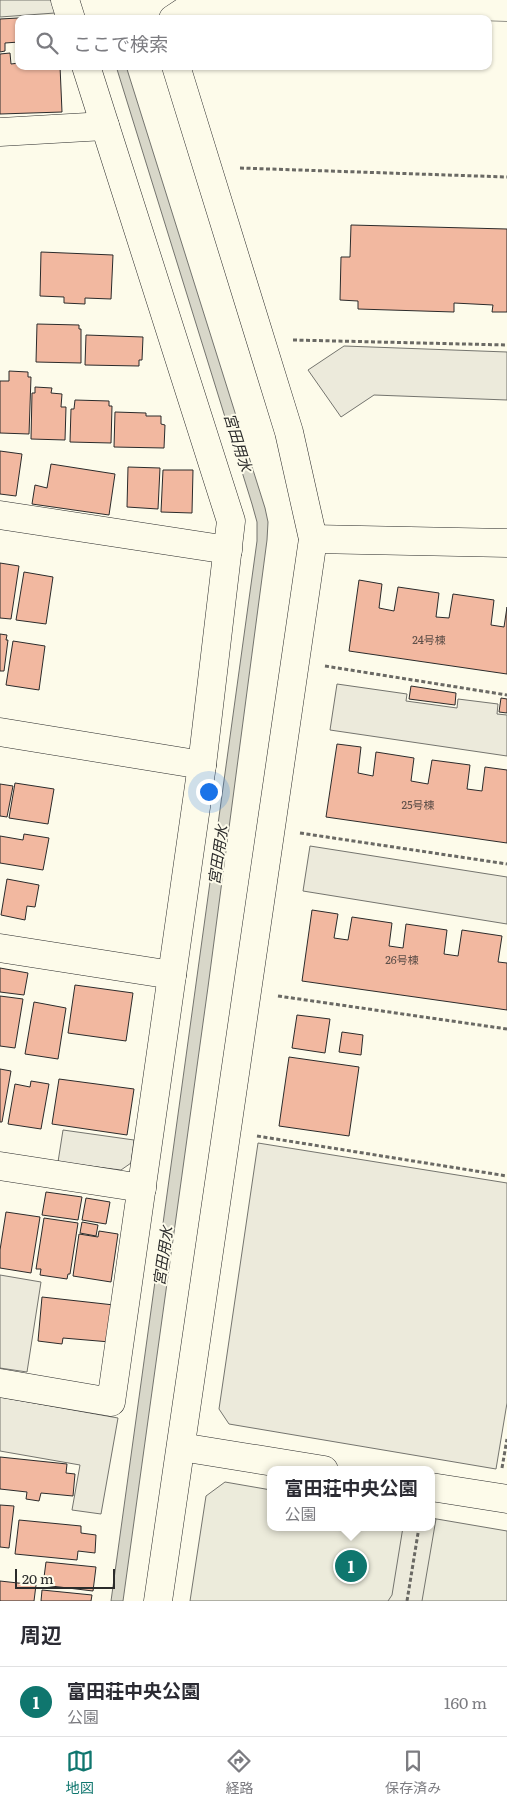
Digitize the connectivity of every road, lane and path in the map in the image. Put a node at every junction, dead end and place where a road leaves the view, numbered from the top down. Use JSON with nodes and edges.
{"nodes":[{"id":1,"x":65,"y":0,"type":"edge"},
{"id":2,"x":507,"y":7,"type":"edge"},
{"id":3,"x":70,"y":15,"type":"edge"},
{"id":4,"x":179,"y":15,"type":"edge"},
{"id":5,"x":87,"y":70,"type":"edge"},
{"id":6,"x":177,"y":70,"type":"edge"},
{"id":7,"x":105,"y":126,"type":"junction"},
{"id":8,"x":0,"y":132,"type":"edge"},
{"id":9,"x":207,"y":167,"type":"junction"},
{"id":10,"x":507,"y":177,"type":"edge"},
{"id":11,"x":261,"y":339,"type":"junction"},
{"id":12,"x":507,"y":345,"type":"edge"},
{"id":13,"x":0,"y":515,"type":"edge"},
{"id":14,"x":313,"y":539,"type":"junction"},
{"id":15,"x":507,"y":543,"type":"edge"},
{"id":16,"x":228,"y":550,"type":"junction"},
{"id":17,"x":295,"y":662,"type":"junction"},
{"id":18,"x":507,"y":695,"type":"edge"},
{"id":19,"x":0,"y":732,"type":"edge"},
{"id":20,"x":202,"y":766,"type":"junction"},
{"id":21,"x":271,"y":828,"type":"junction"},
{"id":22,"x":507,"y":864,"type":"edge"},
{"id":23,"x":0,"y":948,"type":"edge"},
{"id":24,"x":172,"y":975,"type":"junction"},
{"id":25,"x":247,"y":992,"type":"junction"},
{"id":26,"x":507,"y":1029,"type":"edge"},
{"id":27,"x":226,"y":1131,"type":"junction"},
{"id":28,"x":0,"y":1166,"type":"edge"},
{"id":29,"x":507,"y":1176,"type":"edge"},
{"id":30,"x":142,"y":1188,"type":"junction"},
{"id":31,"x":0,"y":1384,"type":"edge"},
{"id":32,"x":180,"y":1447,"type":"junction"},
{"id":33,"x":299,"y":1466,"type":"edge"},
{"id":34,"x":435,"y":1488,"type":"edge"},
{"id":35,"x":507,"y":1499,"type":"edge"},
{"id":36,"x":418,"y":1531,"type":"edge"},
{"id":37,"x":158,"y":1601,"type":"edge"},
{"id":38,"x":407,"y":1601,"type":"edge"}],
"edges":[{"from":1,"to":3,"type":"street"},
{"from":2,"to":4,"type":"street"},
{"from":5,"to":7,"type":"street"},
{"from":6,"to":9,"type":"street"},
{"from":7,"to":8,"type":"street"},
{"from":7,"to":16,"type":"street"},
{"from":9,"to":10,"type":"path"},
{"from":9,"to":11,"type":"street"},
{"from":11,"to":12,"type":"path"},
{"from":11,"to":14,"type":"street"},
{"from":13,"to":16,"type":"street"},
{"from":14,"to":15,"type":"street"},
{"from":14,"to":17,"type":"street"},
{"from":16,"to":20,"type":"street"},
{"from":17,"to":18,"type":"path"},
{"from":17,"to":21,"type":"street"},
{"from":19,"to":20,"type":"street"},
{"from":20,"to":24,"type":"street"},
{"from":21,"to":22,"type":"path"},
{"from":21,"to":25,"type":"street"},
{"from":23,"to":24,"type":"street"},
{"from":24,"to":30,"type":"street"},
{"from":25,"to":26,"type":"path"},
{"from":25,"to":27,"type":"street"},
{"from":27,"to":29,"type":"path"},
{"from":27,"to":32,"type":"street"},
{"from":28,"to":30,"type":"street"},
{"from":30,"to":31,"type":"street"},
{"from":32,"to":33,"type":"street"},
{"from":32,"to":37,"type":"street"},
{"from":34,"to":35,"type":"street"},
{"from":36,"to":38,"type":"path"}]}
